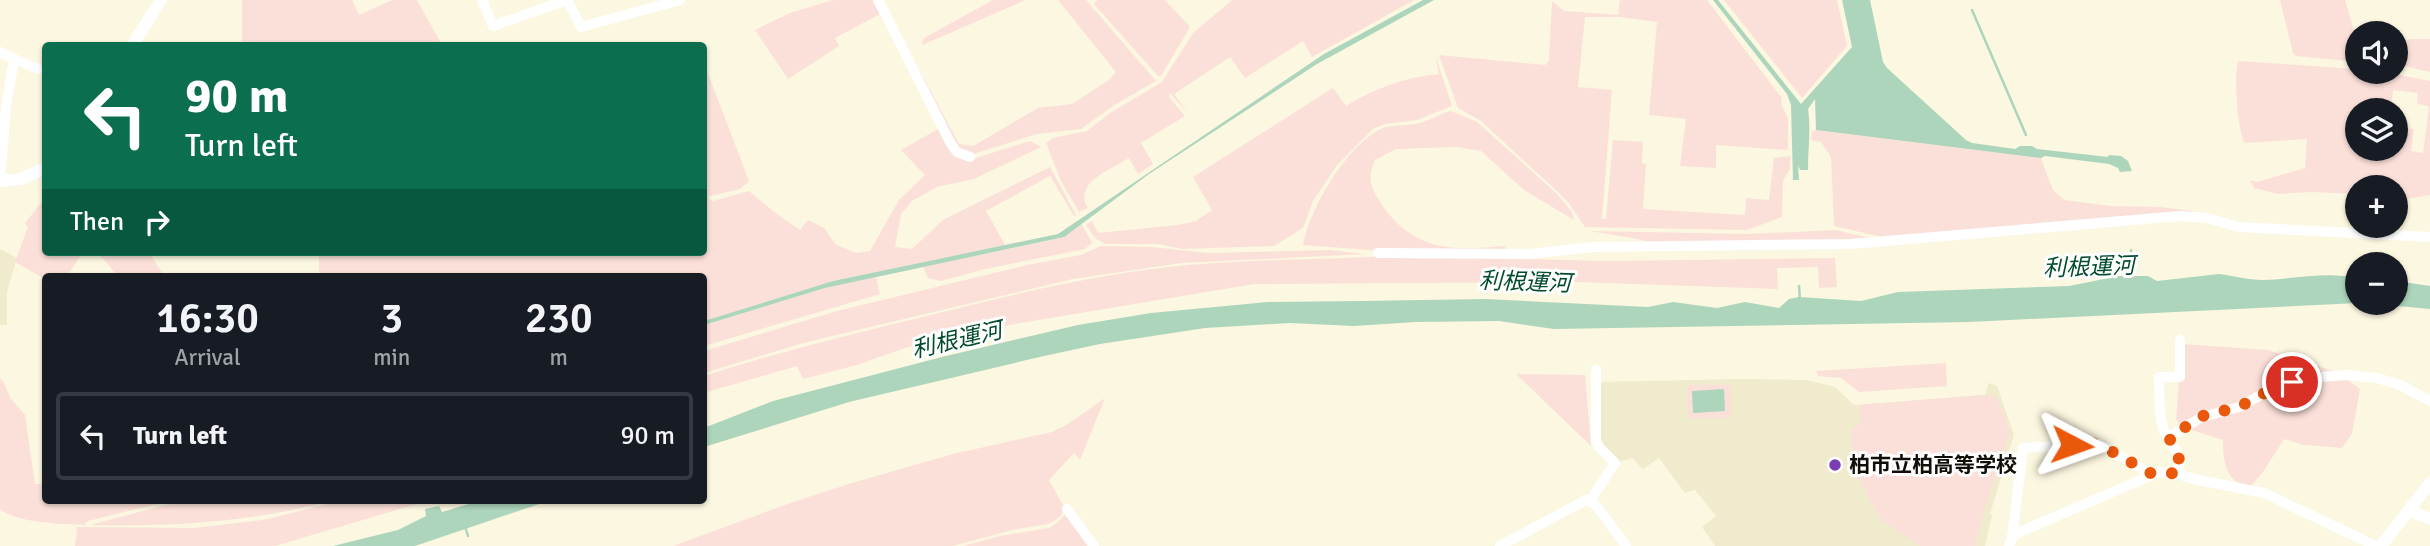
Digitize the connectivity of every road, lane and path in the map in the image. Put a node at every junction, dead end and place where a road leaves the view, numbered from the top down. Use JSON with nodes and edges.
{"nodes":[{"id":1,"x":161,"y":0,"type":"edge"},
{"id":2,"x":482,"y":0,"type":"edge"},
{"id":3,"x":680,"y":0,"type":"edge"},
{"id":4,"x":878,"y":0,"type":"edge"},
{"id":5,"x":135,"y":42,"type":"edge"},
{"id":6,"x":0,"y":52,"type":"edge"},
{"id":7,"x":14,"y":59,"type":"junction"},
{"id":8,"x":38,"y":69,"type":"dead end"},
{"id":9,"x":970,"y":157,"type":"dead end"},
{"id":10,"x":42,"y":171,"type":"edge"},
{"id":11,"x":0,"y":181,"type":"edge"},
{"id":12,"x":2430,"y":237,"type":"edge"},
{"id":13,"x":1378,"y":253,"type":"dead end"},
{"id":14,"x":2180,"y":340,"type":"dead end"},
{"id":15,"x":1596,"y":370,"type":"dead end"},
{"id":16,"x":2430,"y":401,"type":"edge"},
{"id":17,"x":2169,"y":438,"type":"junction"},
{"id":18,"x":2150,"y":473,"type":"junction"},
{"id":19,"x":2178,"y":474,"type":"junction"},
{"id":20,"x":2430,"y":483,"type":"edge"},
{"id":21,"x":1590,"y":501,"type":"junction"},
{"id":22,"x":1067,"y":509,"type":"dead end"},
{"id":23,"x":2410,"y":512,"type":"junction"},
{"id":24,"x":2430,"y":519,"type":"edge"},
{"id":25,"x":2010,"y":542,"type":"edge"},
{"id":26,"x":1094,"y":546,"type":"edge"},
{"id":27,"x":1500,"y":546,"type":"edge"},
{"id":28,"x":1626,"y":546,"type":"edge"},
{"id":29,"x":2378,"y":546,"type":"edge"}],
"edges":[{"from":1,"to":5,"type":"street"},
{"from":2,"to":3,"type":"street"},
{"from":4,"to":9,"type":"street"},
{"from":6,"to":7,"type":"street"},
{"from":7,"to":8,"type":"street"},
{"from":7,"to":11,"type":"street"},
{"from":10,"to":11,"type":"street"},
{"from":12,"to":13,"type":"street"},
{"from":14,"to":17,"type":"street"},
{"from":15,"to":21,"type":"street"},
{"from":16,"to":17,"type":"street"},
{"from":17,"to":19,"type":"street"},
{"from":18,"to":19,"type":"street"},
{"from":18,"to":25,"type":"street"},
{"from":18,"to":25,"type":"street"},
{"from":19,"to":29,"type":"street"},
{"from":20,"to":23,"type":"street"},
{"from":21,"to":27,"type":"street"},
{"from":21,"to":28,"type":"street"},
{"from":22,"to":26,"type":"street"},
{"from":23,"to":24,"type":"street"},
{"from":23,"to":29,"type":"street"}]}
